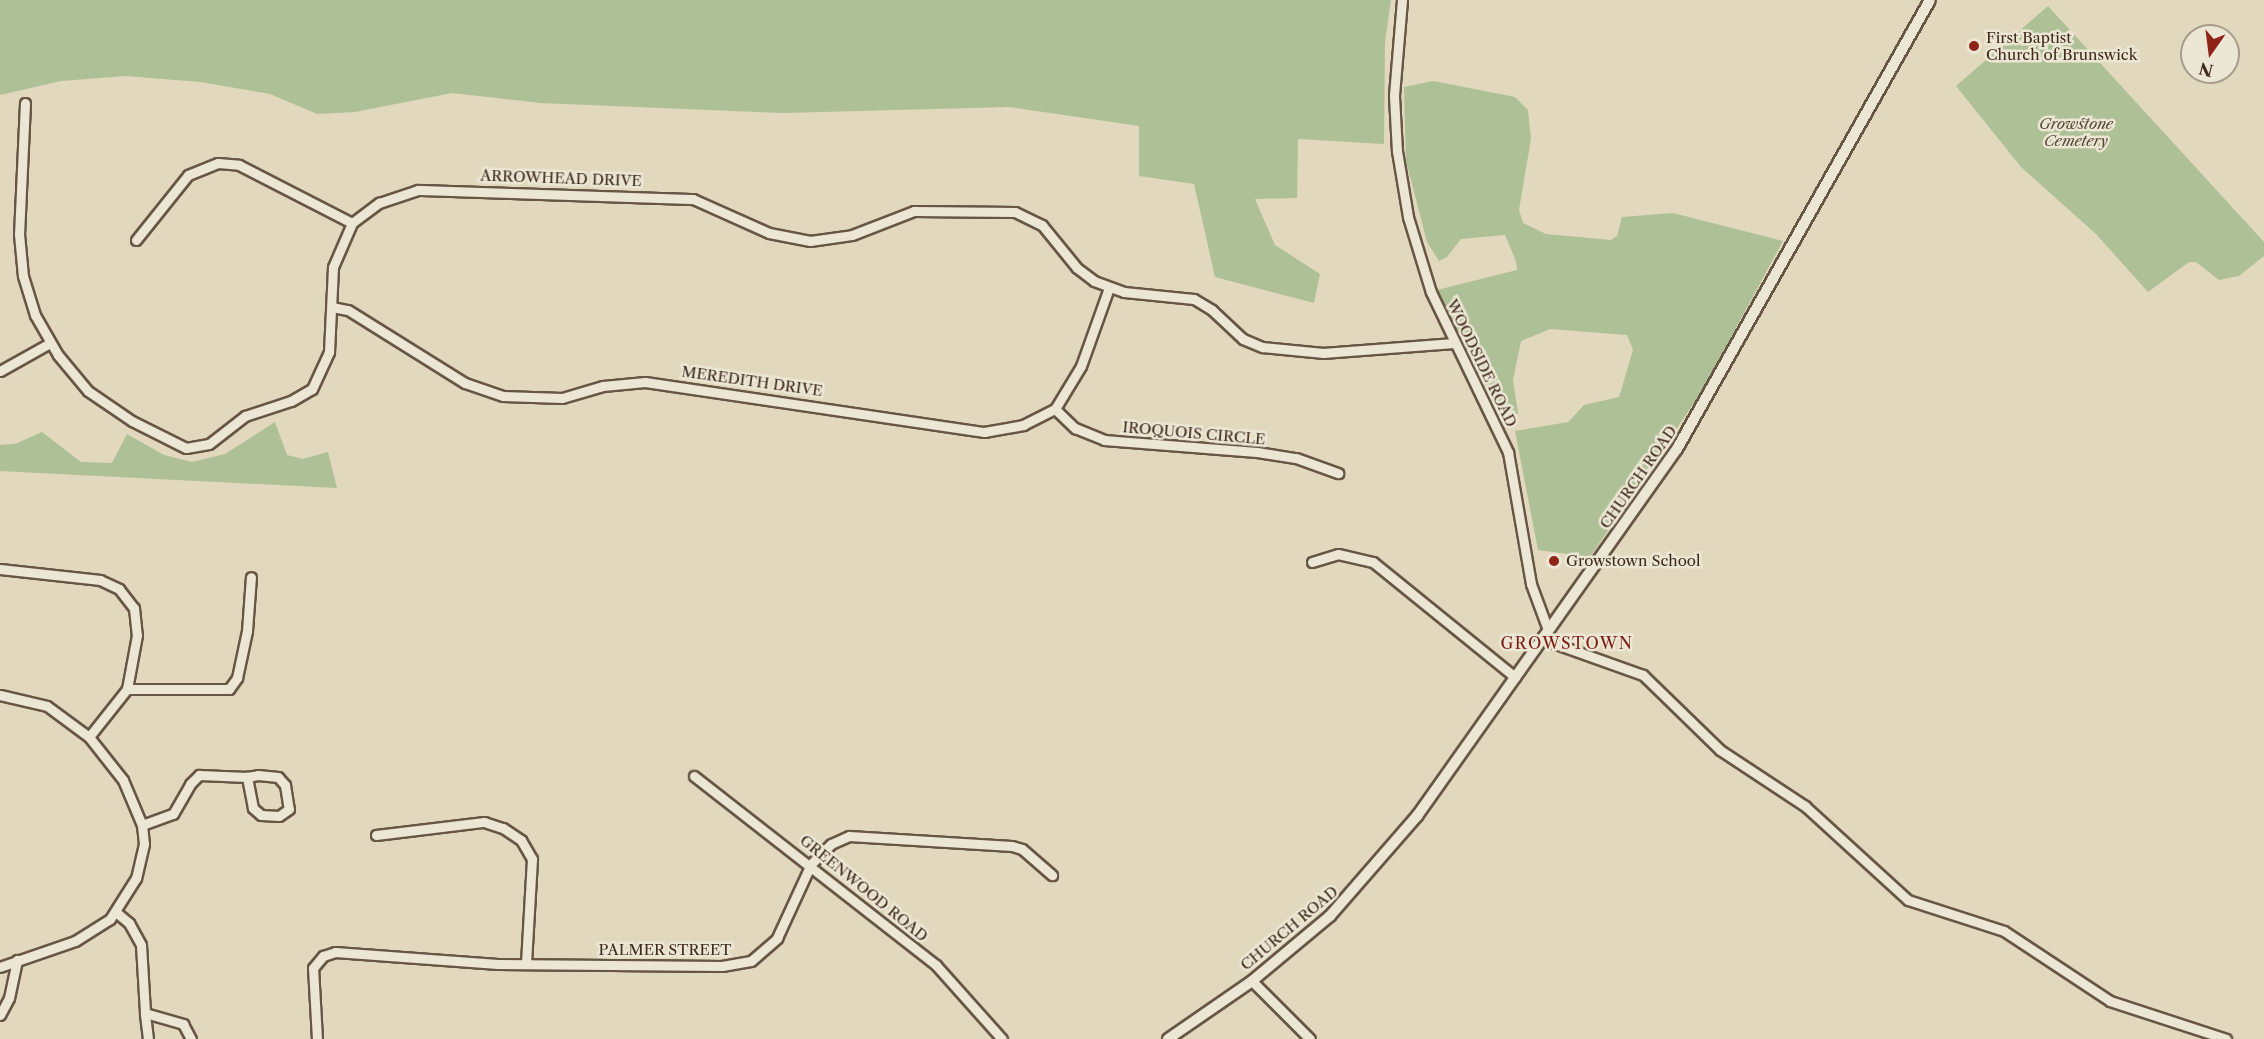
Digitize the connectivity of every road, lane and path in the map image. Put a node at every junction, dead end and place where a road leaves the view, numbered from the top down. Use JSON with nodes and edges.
{"nodes":[{"id":1,"x":1402,"y":0,"type":"edge"},
{"id":2,"x":1930,"y":0,"type":"edge"},
{"id":3,"x":25,"y":103,"type":"dead end"},
{"id":4,"x":352,"y":223,"type":"junction"},
{"id":5,"x":136,"y":240,"type":"dead end"},
{"id":6,"x":1109,"y":288,"type":"junction"},
{"id":7,"x":332,"y":307,"type":"junction"},
{"id":8,"x":50,"y":343,"type":"junction"},
{"id":9,"x":1453,"y":343,"type":"junction"},
{"id":10,"x":0,"y":371,"type":"edge"},
{"id":11,"x":1055,"y":409,"type":"junction"},
{"id":12,"x":1338,"y":473,"type":"dead end"},
{"id":13,"x":1312,"y":562,"type":"dead end"},
{"id":14,"x":0,"y":569,"type":"edge"},
{"id":15,"x":251,"y":578,"type":"dead end"},
{"id":16,"x":1545,"y":635,"type":"junction"},
{"id":17,"x":1515,"y":677,"type":"junction"},
{"id":18,"x":127,"y":690,"type":"junction"},
{"id":19,"x":0,"y":695,"type":"edge"},
{"id":20,"x":89,"y":737,"type":"junction"},
{"id":21,"x":694,"y":776,"type":"dead end"},
{"id":22,"x":247,"y":777,"type":"junction"},
{"id":23,"x":142,"y":825,"type":"junction"},
{"id":24,"x":376,"y":835,"type":"dead end"},
{"id":25,"x":811,"y":864,"type":"junction"},
{"id":26,"x":1052,"y":875,"type":"dead end"},
{"id":27,"x":117,"y":912,"type":"junction"},
{"id":28,"x":17,"y":960,"type":"junction"},
{"id":29,"x":526,"y":964,"type":"junction"},
{"id":30,"x":0,"y":967,"type":"edge"},
{"id":31,"x":1252,"y":981,"type":"junction"},
{"id":32,"x":145,"y":1013,"type":"junction"},
{"id":33,"x":0,"y":1015,"type":"edge"},
{"id":34,"x":148,"y":1039,"type":"edge"},
{"id":35,"x":191,"y":1039,"type":"edge"},
{"id":36,"x":317,"y":1039,"type":"edge"},
{"id":37,"x":1002,"y":1039,"type":"edge"},
{"id":38,"x":1167,"y":1039,"type":"edge"},
{"id":39,"x":1310,"y":1039,"type":"edge"},
{"id":40,"x":2226,"y":1039,"type":"edge"}],
"edges":[{"from":1,"to":9,"type":"street","name":"WOODSIDE ROAD"},
{"from":2,"to":16,"type":"street","name":"CHURCH ROAD"},
{"from":3,"to":8,"type":"street"},
{"from":4,"to":5,"type":"street"},
{"from":4,"to":6,"type":"street","name":"ARROWHEAD DRIVE"},
{"from":4,"to":7,"type":"street"},
{"from":6,"to":9,"type":"street","name":"ARROWHEAD DRIVE"},
{"from":6,"to":11,"type":"street"},
{"from":7,"to":8,"type":"street"},
{"from":7,"to":11,"type":"street","name":"MEREDITH DRIVE"},
{"from":8,"to":10,"type":"street"},
{"from":9,"to":16,"type":"street","name":"WOODSIDE ROAD"},
{"from":11,"to":12,"type":"street","name":"IROQUOIS CIRCLE"},
{"from":13,"to":17,"type":"street"},
{"from":14,"to":18,"type":"street"},
{"from":15,"to":18,"type":"street"},
{"from":16,"to":17,"type":"street","name":"CHURCH ROAD"},
{"from":16,"to":40,"type":"street"},
{"from":17,"to":31,"type":"street","name":"CHURCH ROAD"},
{"from":18,"to":20,"type":"street"},
{"from":19,"to":20,"type":"street"},
{"from":20,"to":23,"type":"street"},
{"from":21,"to":25,"type":"street","name":"GREENWOOD ROAD"},
{"from":22,"to":22,"type":"street"},
{"from":22,"to":23,"type":"street"},
{"from":23,"to":27,"type":"street"},
{"from":24,"to":29,"type":"street"},
{"from":25,"to":26,"type":"street","name":"PALMER STREET"},
{"from":25,"to":29,"type":"street","name":"PALMER STREET"},
{"from":25,"to":37,"type":"street","name":"GREENWOOD ROAD"},
{"from":27,"to":28,"type":"street"},
{"from":27,"to":32,"type":"street"},
{"from":28,"to":30,"type":"street"},
{"from":28,"to":33,"type":"street"},
{"from":29,"to":36,"type":"street","name":"PALMER STREET"},
{"from":31,"to":38,"type":"street","name":"CHURCH ROAD"},
{"from":31,"to":39,"type":"street"},
{"from":32,"to":34,"type":"street"},
{"from":32,"to":35,"type":"street"}]}
